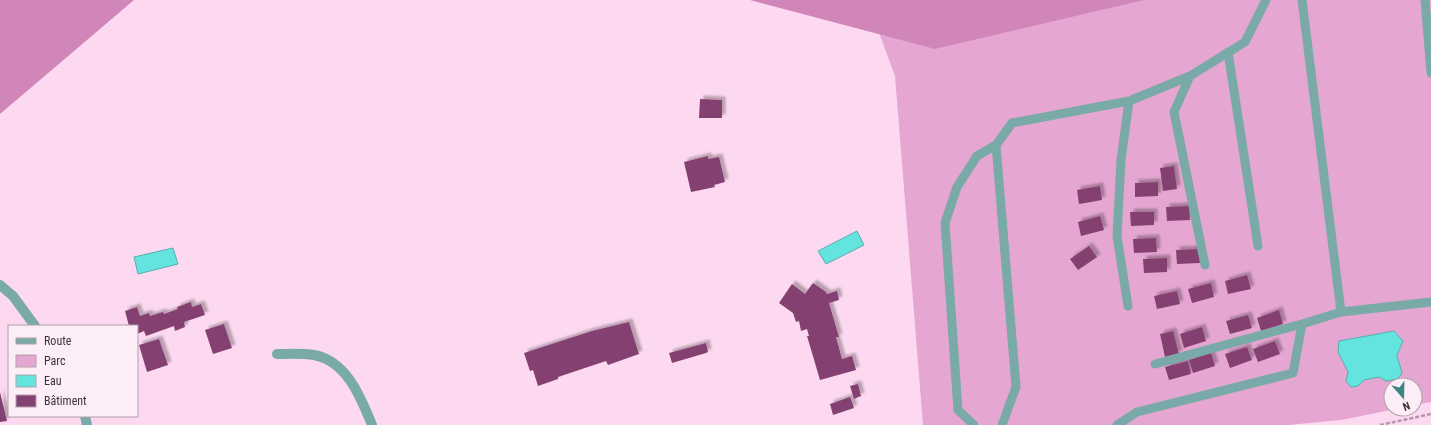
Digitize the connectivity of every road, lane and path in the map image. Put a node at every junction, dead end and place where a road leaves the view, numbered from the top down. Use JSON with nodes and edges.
{"nodes":[{"id":1,"x":1266,"y":0,"type":"edge"},
{"id":2,"x":1302,"y":0,"type":"edge"},
{"id":3,"x":1425,"y":0,"type":"edge"},
{"id":4,"x":1228,"y":52,"type":"junction"},
{"id":5,"x":1431,"y":73,"type":"edge"},
{"id":6,"x":1190,"y":76,"type":"junction"},
{"id":7,"x":1129,"y":101,"type":"junction"},
{"id":8,"x":996,"y":145,"type":"junction"},
{"id":9,"x":1258,"y":246,"type":"dead end"},
{"id":10,"x":1205,"y":265,"type":"dead end"},
{"id":11,"x":0,"y":285,"type":"edge"},
{"id":12,"x":1431,"y":302,"type":"edge"},
{"id":13,"x":1128,"y":306,"type":"dead end"},
{"id":14,"x":1341,"y":312,"type":"junction"},
{"id":15,"x":1302,"y":324,"type":"junction"},
{"id":16,"x":34,"y":325,"type":"edge"},
{"id":17,"x":277,"y":354,"type":"dead end"},
{"id":18,"x":1156,"y":364,"type":"dead end"},
{"id":19,"x":1431,"y":414,"type":"edge"},
{"id":20,"x":372,"y":425,"type":"edge"},
{"id":21,"x":974,"y":425,"type":"edge"},
{"id":22,"x":1002,"y":425,"type":"edge"},
{"id":23,"x":1117,"y":425,"type":"edge"},
{"id":24,"x":1380,"y":425,"type":"edge"}],
"edges":[{"from":1,"to":4,"type":"lane"},
{"from":2,"to":14,"type":"lane"},
{"from":3,"to":5,"type":"lane"},
{"from":4,"to":6,"type":"lane"},
{"from":4,"to":9,"type":"lane"},
{"from":6,"to":7,"type":"lane"},
{"from":6,"to":10,"type":"lane"},
{"from":7,"to":8,"type":"lane"},
{"from":7,"to":13,"type":"lane"},
{"from":8,"to":21,"type":"lane"},
{"from":8,"to":22,"type":"lane"},
{"from":11,"to":16,"type":"street"},
{"from":12,"to":14,"type":"lane"},
{"from":14,"to":15,"type":"lane"},
{"from":15,"to":18,"type":"lane"},
{"from":15,"to":23,"type":"lane"},
{"from":17,"to":20,"type":"street"},
{"from":19,"to":24,"type":"path"}]}
